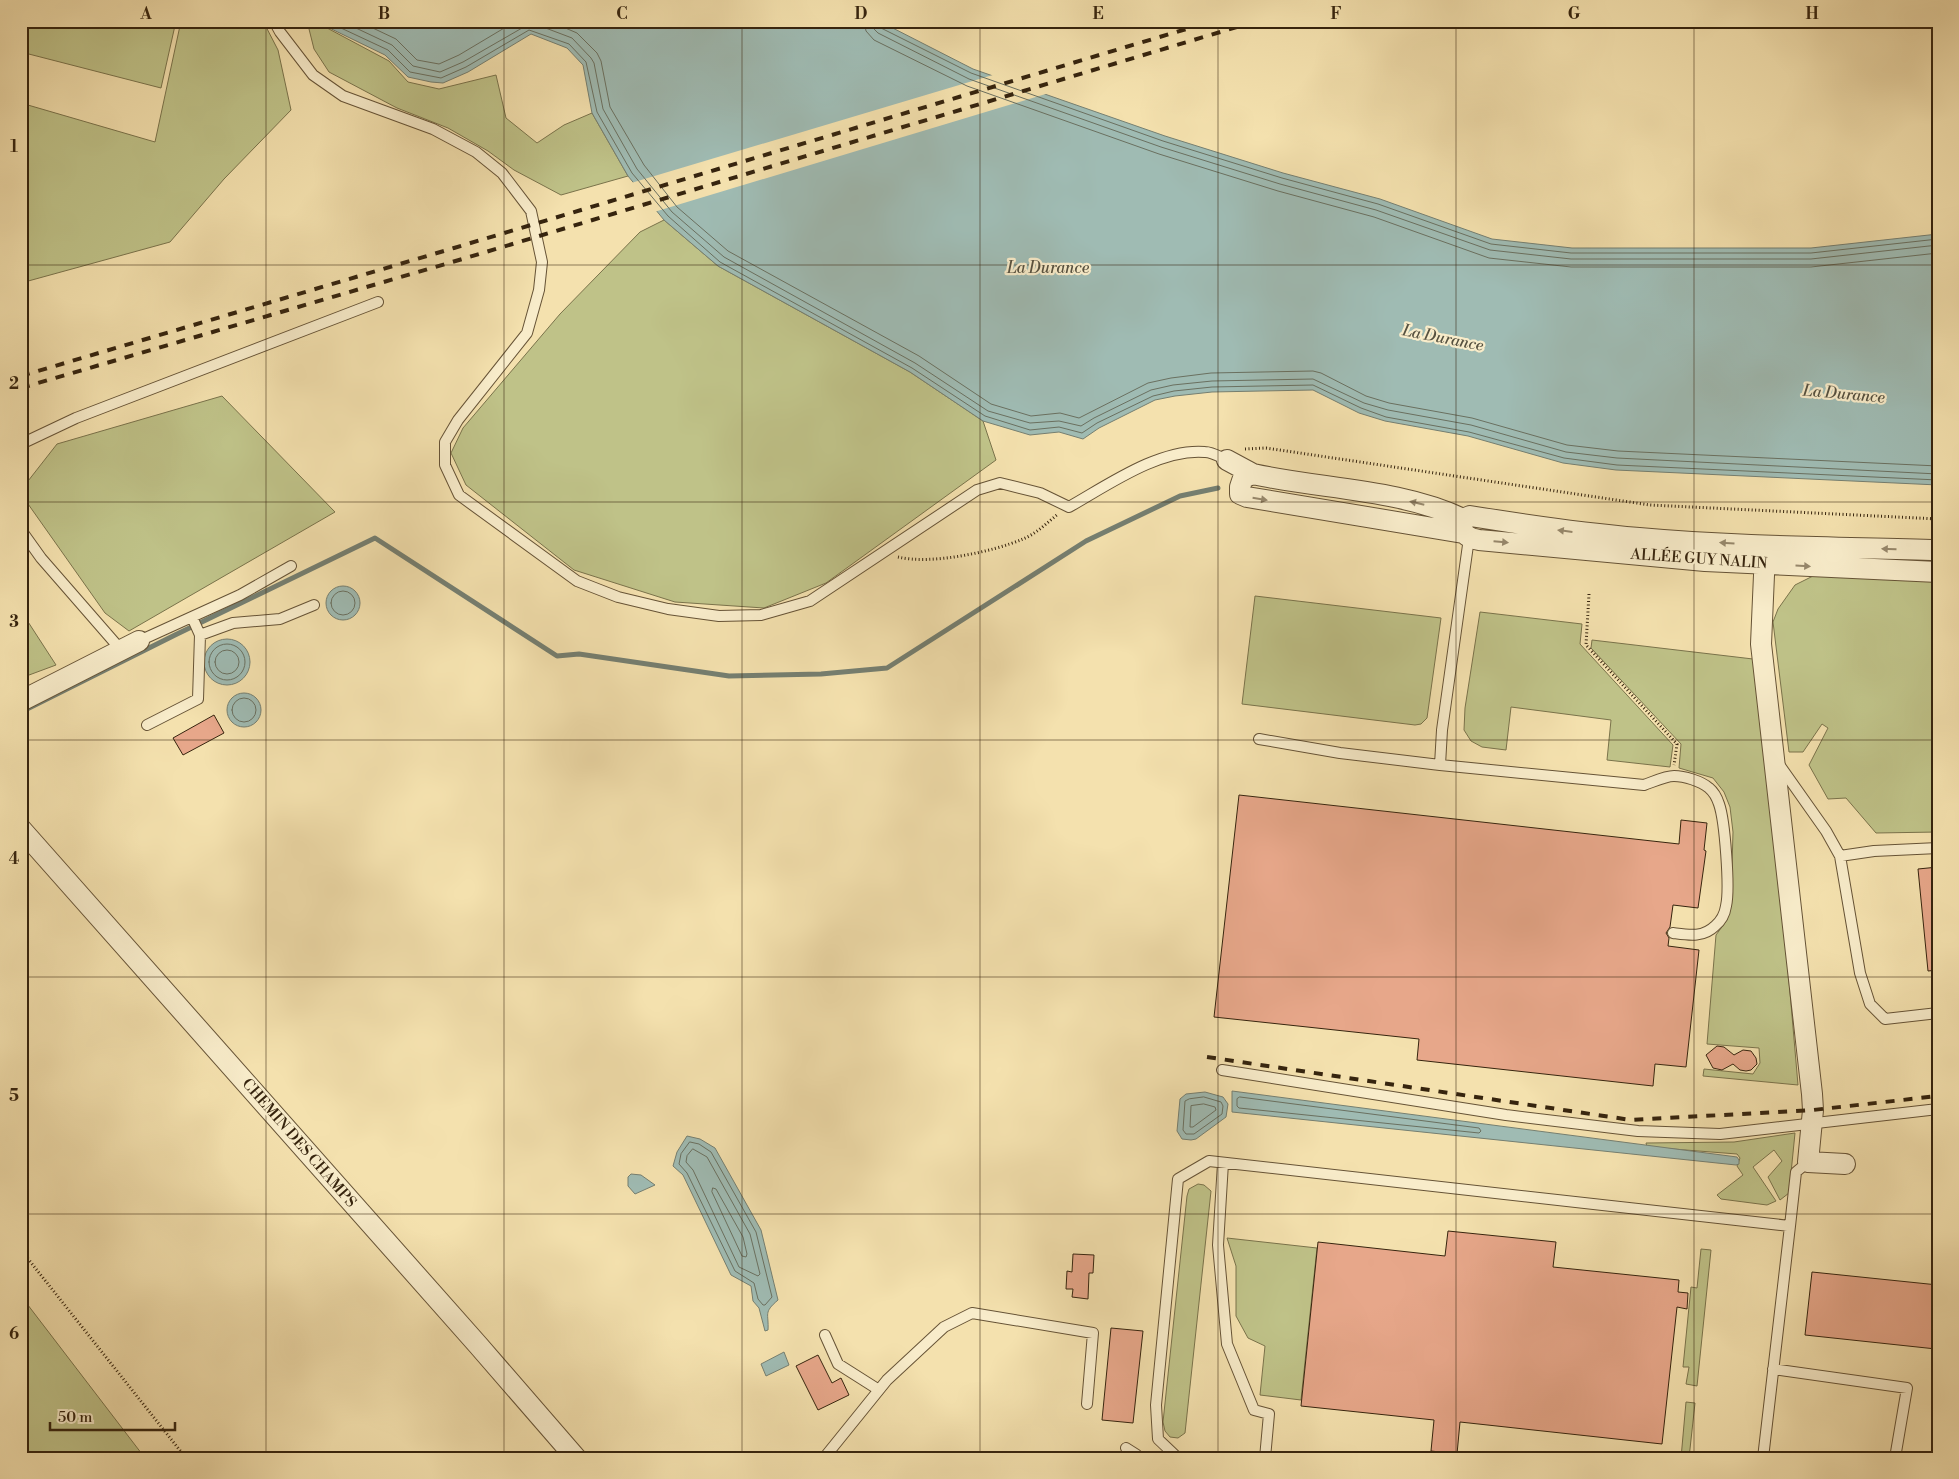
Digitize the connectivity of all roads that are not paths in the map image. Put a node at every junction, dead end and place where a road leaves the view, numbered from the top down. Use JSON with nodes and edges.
{"nodes":[{"id":1,"x":274,"y":21,"type":"edge"},
{"id":2,"x":378,"y":302,"type":"dead end"},
{"id":3,"x":21,"y":444,"type":"edge"},
{"id":4,"x":1232,"y":455,"type":"joint"},
{"id":5,"x":21,"y":530,"type":"edge"},
{"id":6,"x":1465,"y":530,"type":"junction"},
{"id":7,"x":1938,"y":550,"type":"edge"},
{"id":8,"x":1765,"y":555,"type":"junction"},
{"id":9,"x":291,"y":566,"type":"dead end"},
{"id":10,"x":1938,"y":572,"type":"edge"},
{"id":11,"x":314,"y":605,"type":"dead end"},
{"id":12,"x":192,"y":617,"type":"junction"},
{"id":13,"x":200,"y":635,"type":"junction"},
{"id":14,"x":139,"y":641,"type":"joint"},
{"id":15,"x":122,"y":650,"type":"junction"},
{"id":16,"x":21,"y":701,"type":"edge"},
{"id":17,"x":147,"y":725,"type":"dead end"},
{"id":18,"x":1259,"y":739,"type":"dead end"},
{"id":19,"x":1775,"y":758,"type":"junction"},
{"id":20,"x":1440,"y":765,"type":"junction"},
{"id":21,"x":21,"y":830,"type":"edge"},
{"id":22,"x":1938,"y":848,"type":"edge"},
{"id":23,"x":1840,"y":856,"type":"junction"},
{"id":24,"x":1672,"y":933,"type":"dead end"},
{"id":25,"x":1938,"y":1013,"type":"edge"},
{"id":26,"x":1222,"y":1070,"type":"dead end"},
{"id":27,"x":1938,"y":1108,"type":"edge"},
{"id":28,"x":1812,"y":1122,"type":"junction"},
{"id":29,"x":1223,"y":1162,"type":"junction"},
{"id":30,"x":1808,"y":1162,"type":"junction"},
{"id":31,"x":1845,"y":1164,"type":"dead end"},
{"id":32,"x":1790,"y":1226,"type":"junction"},
{"id":33,"x":825,"y":1335,"type":"dead end"},
{"id":34,"x":1773,"y":1369,"type":"junction"},
{"id":35,"x":879,"y":1390,"type":"junction"},
{"id":36,"x":1087,"y":1404,"type":"dead end"},
{"id":37,"x":1126,"y":1448,"type":"dead end"},
{"id":38,"x":576,"y":1458,"type":"edge"},
{"id":39,"x":824,"y":1458,"type":"edge"},
{"id":40,"x":1137,"y":1458,"type":"edge"},
{"id":41,"x":1178,"y":1458,"type":"edge"},
{"id":42,"x":1265,"y":1458,"type":"edge"},
{"id":43,"x":1763,"y":1458,"type":"edge"},
{"id":44,"x":1896,"y":1458,"type":"edge"}],
"edges":[{"from":1,"to":4,"type":"lane"},
{"from":2,"to":3,"type":"lane"},
{"from":4,"to":6,"type":"street","name":"ALLÉE GUY NALIN"},
{"from":5,"to":15,"type":"lane"},
{"from":6,"to":8,"type":"street","name":"ALLÉE GUY NALIN"},
{"from":6,"to":20,"type":"lane"},
{"from":7,"to":8,"type":"street","name":"ALLÉE GUY NALIN","one_way":true},
{"from":8,"to":10,"type":"street","name":"ALLÉE GUY NALIN","one_way":true},
{"from":8,"to":19,"type":"street"},
{"from":9,"to":12,"type":"lane"},
{"from":11,"to":13,"type":"lane"},
{"from":12,"to":13,"type":"lane"},
{"from":12,"to":14,"type":"lane"},
{"from":13,"to":17,"type":"lane"},
{"from":14,"to":15,"type":"street"},
{"from":15,"to":16,"type":"street"},
{"from":18,"to":20,"type":"lane"},
{"from":19,"to":23,"type":"lane"},
{"from":19,"to":28,"type":"street"},
{"from":20,"to":24,"type":"lane"},
{"from":21,"to":38,"type":"street","name":"CHEMIN DES CHAMPS"},
{"from":22,"to":23,"type":"lane"},
{"from":23,"to":25,"type":"lane"},
{"from":26,"to":28,"type":"lane"},
{"from":27,"to":28,"type":"lane"},
{"from":28,"to":30,"type":"street"},
{"from":29,"to":32,"type":"lane"},
{"from":29,"to":41,"type":"lane"},
{"from":29,"to":42,"type":"lane"},
{"from":30,"to":31,"type":"street"},
{"from":30,"to":32,"type":"lane"},
{"from":32,"to":34,"type":"lane"},
{"from":33,"to":35,"type":"lane"},
{"from":34,"to":43,"type":"lane"},
{"from":34,"to":44,"type":"lane"},
{"from":35,"to":36,"type":"lane"},
{"from":35,"to":39,"type":"lane"},
{"from":37,"to":40,"type":"lane"}]}
